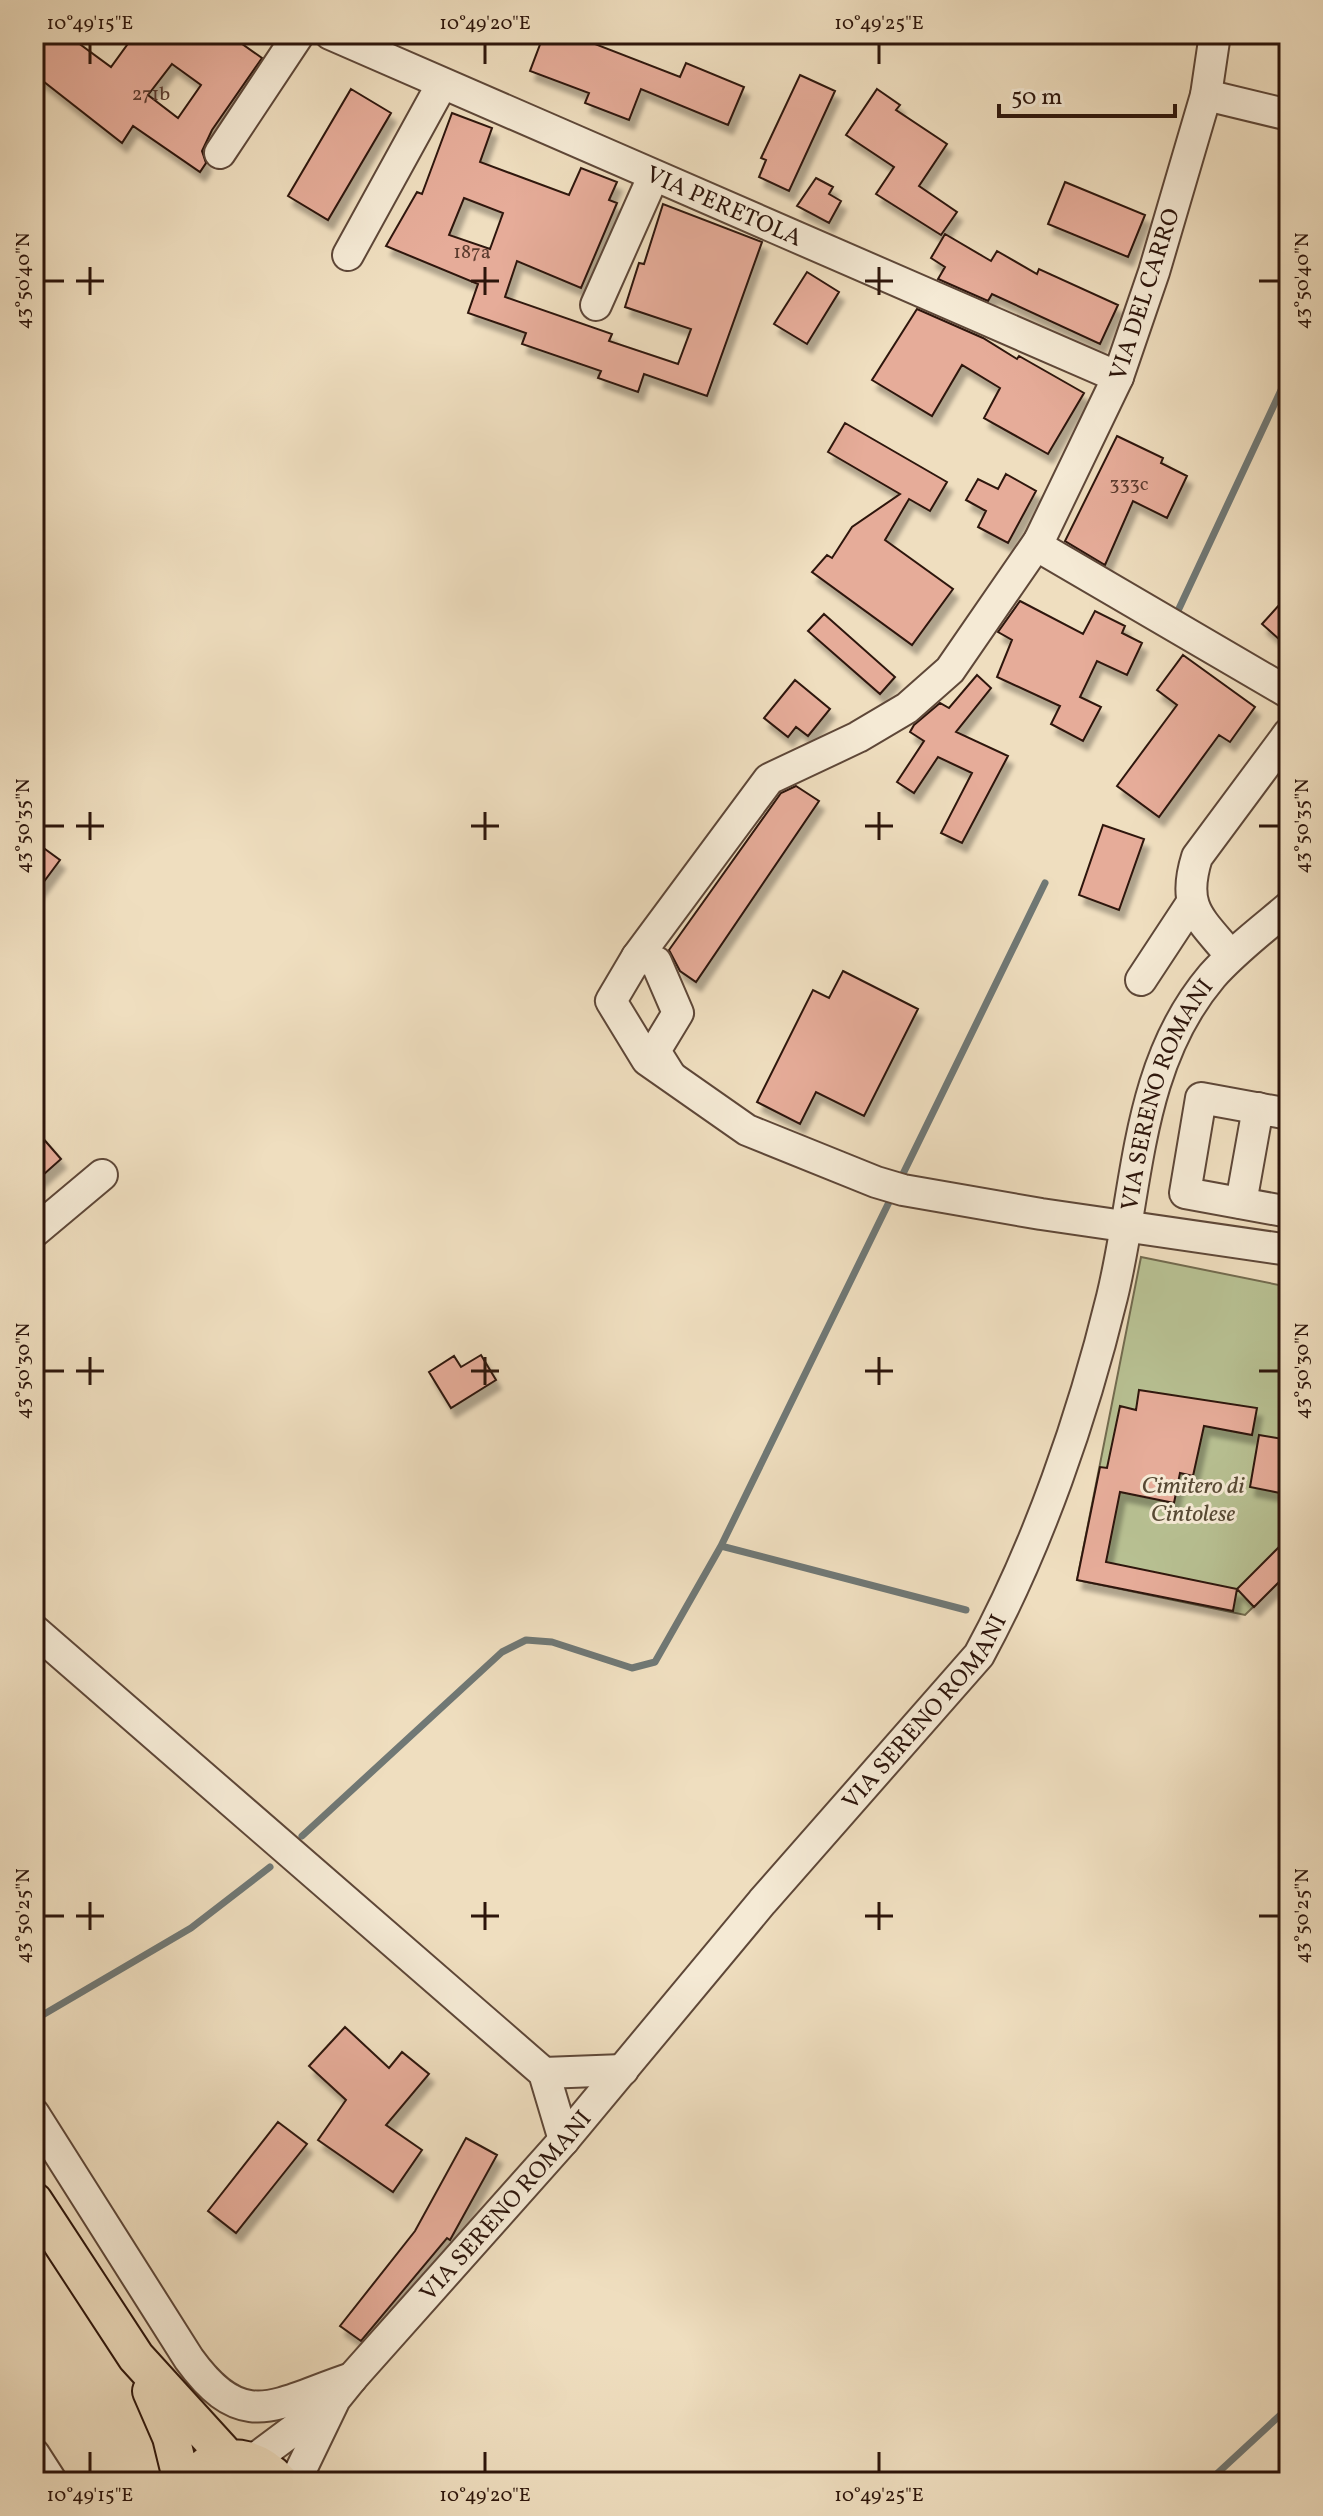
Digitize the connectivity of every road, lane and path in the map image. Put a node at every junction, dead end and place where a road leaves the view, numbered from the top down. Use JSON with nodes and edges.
{"nodes":[{"id":1,"x":299,"y":34,"type":"edge"},
{"id":2,"x":330,"y":34,"type":"edge"},
{"id":3,"x":1215,"y":34,"type":"edge"},
{"id":4,"x":442,"y":84,"type":"junction"},
{"id":5,"x":1206,"y":95,"type":"junction"},
{"id":6,"x":1289,"y":115,"type":"edge"},
{"id":7,"x":220,"y":153,"type":"dead end"},
{"id":8,"x":653,"y":177,"type":"junction"},
{"id":9,"x":348,"y":255,"type":"dead end"},
{"id":10,"x":596,"y":305,"type":"dead end"},
{"id":11,"x":1118,"y":377,"type":"junction"},
{"id":12,"x":1039,"y":541,"type":"junction"},
{"id":13,"x":1289,"y":693,"type":"edge"},
{"id":14,"x":1289,"y":733,"type":"edge"},
{"id":15,"x":1191,"y":904,"type":"junction"},
{"id":16,"x":1289,"y":907,"type":"edge"},
{"id":17,"x":1231,"y":956,"type":"junction"},
{"id":18,"x":637,"y":957,"type":"junction"},
{"id":19,"x":1141,"y":980,"type":"dead end"},
{"id":20,"x":671,"y":1076,"type":"junction"},
{"id":21,"x":1258,"y":1108,"type":"junction"},
{"id":22,"x":1289,"y":1114,"type":"edge"},
{"id":23,"x":102,"y":1175,"type":"dead end"},
{"id":24,"x":1230,"y":1201,"type":"junction"},
{"id":25,"x":1289,"y":1212,"type":"edge"},
{"id":26,"x":1124,"y":1224,"type":"junction"},
{"id":27,"x":34,"y":1232,"type":"edge"},
{"id":28,"x":1212,"y":1238,"type":"junction"},
{"id":29,"x":1289,"y":1250,"type":"edge"},
{"id":30,"x":34,"y":1630,"type":"edge"},
{"id":31,"x":623,"y":2070,"type":"junction"},
{"id":32,"x":544,"y":2073,"type":"junction"},
{"id":33,"x":34,"y":2114,"type":"edge"},
{"id":34,"x":564,"y":2140,"type":"junction"},
{"id":35,"x":34,"y":2201,"type":"edge"},
{"id":36,"x":136,"y":2357,"type":"junction"},
{"id":37,"x":343,"y":2388,"type":"junction"},
{"id":38,"x":34,"y":2454,"type":"edge"},
{"id":39,"x":253,"y":2467,"type":"edge"},
{"id":40,"x":52,"y":2482,"type":"edge"},
{"id":41,"x":185,"y":2482,"type":"edge"},
{"id":42,"x":295,"y":2482,"type":"edge"}],
"edges":[{"from":1,"to":7,"type":"street"},
{"from":2,"to":4,"type":"street","name":"VIA PERETOLA"},
{"from":3,"to":5,"type":"street","name":"VIA DEL CARRO"},
{"from":4,"to":8,"type":"street","name":"VIA PERETOLA"},
{"from":4,"to":9,"type":"street"},
{"from":5,"to":6,"type":"street"},
{"from":5,"to":11,"type":"street","name":"VIA DEL CARRO"},
{"from":8,"to":10,"type":"street"},
{"from":8,"to":11,"type":"street","name":"VIA PERETOLA"},
{"from":11,"to":12,"type":"street","name":"VIA DEL CARRO"},
{"from":12,"to":13,"type":"street"},
{"from":12,"to":18,"type":"street","name":"VIA DEL CARRO"},
{"from":14,"to":15,"type":"street"},
{"from":15,"to":17,"type":"street"},
{"from":15,"to":19,"type":"street"},
{"from":16,"to":17,"type":"street","name":"VIA SERENO ROMANI"},
{"from":17,"to":26,"type":"street","name":"VIA SERENO ROMANI"},
{"from":18,"to":20,"type":"street","name":"VIA DEL CARRO"},
{"from":18,"to":20,"type":"street"},
{"from":20,"to":26,"type":"street"},
{"from":21,"to":22,"type":"street"},
{"from":21,"to":24,"type":"street"},
{"from":21,"to":24,"type":"street"},
{"from":23,"to":27,"type":"street"},
{"from":24,"to":25,"type":"street"},
{"from":24,"to":28,"type":"street"},
{"from":26,"to":28,"type":"street"},
{"from":26,"to":31,"type":"street","name":"VIA SERENO ROMANI"},
{"from":28,"to":29,"type":"street"},
{"from":30,"to":32,"type":"street"},
{"from":31,"to":32,"type":"street"},
{"from":31,"to":34,"type":"street","name":"VIA SERENO ROMANI"},
{"from":32,"to":34,"type":"street"},
{"from":33,"to":37,"type":"street"},
{"from":34,"to":37,"type":"street","name":"VIA SERENO ROMANI"},
{"from":35,"to":36,"type":"main road"},
{"from":36,"to":39,"type":"main road"},
{"from":36,"to":41,"type":"main road"},
{"from":37,"to":39,"type":"street"},
{"from":37,"to":42,"type":"street"},
{"from":38,"to":40,"type":"street"},
{"from":39,"to":41,"type":"main road"}]}
